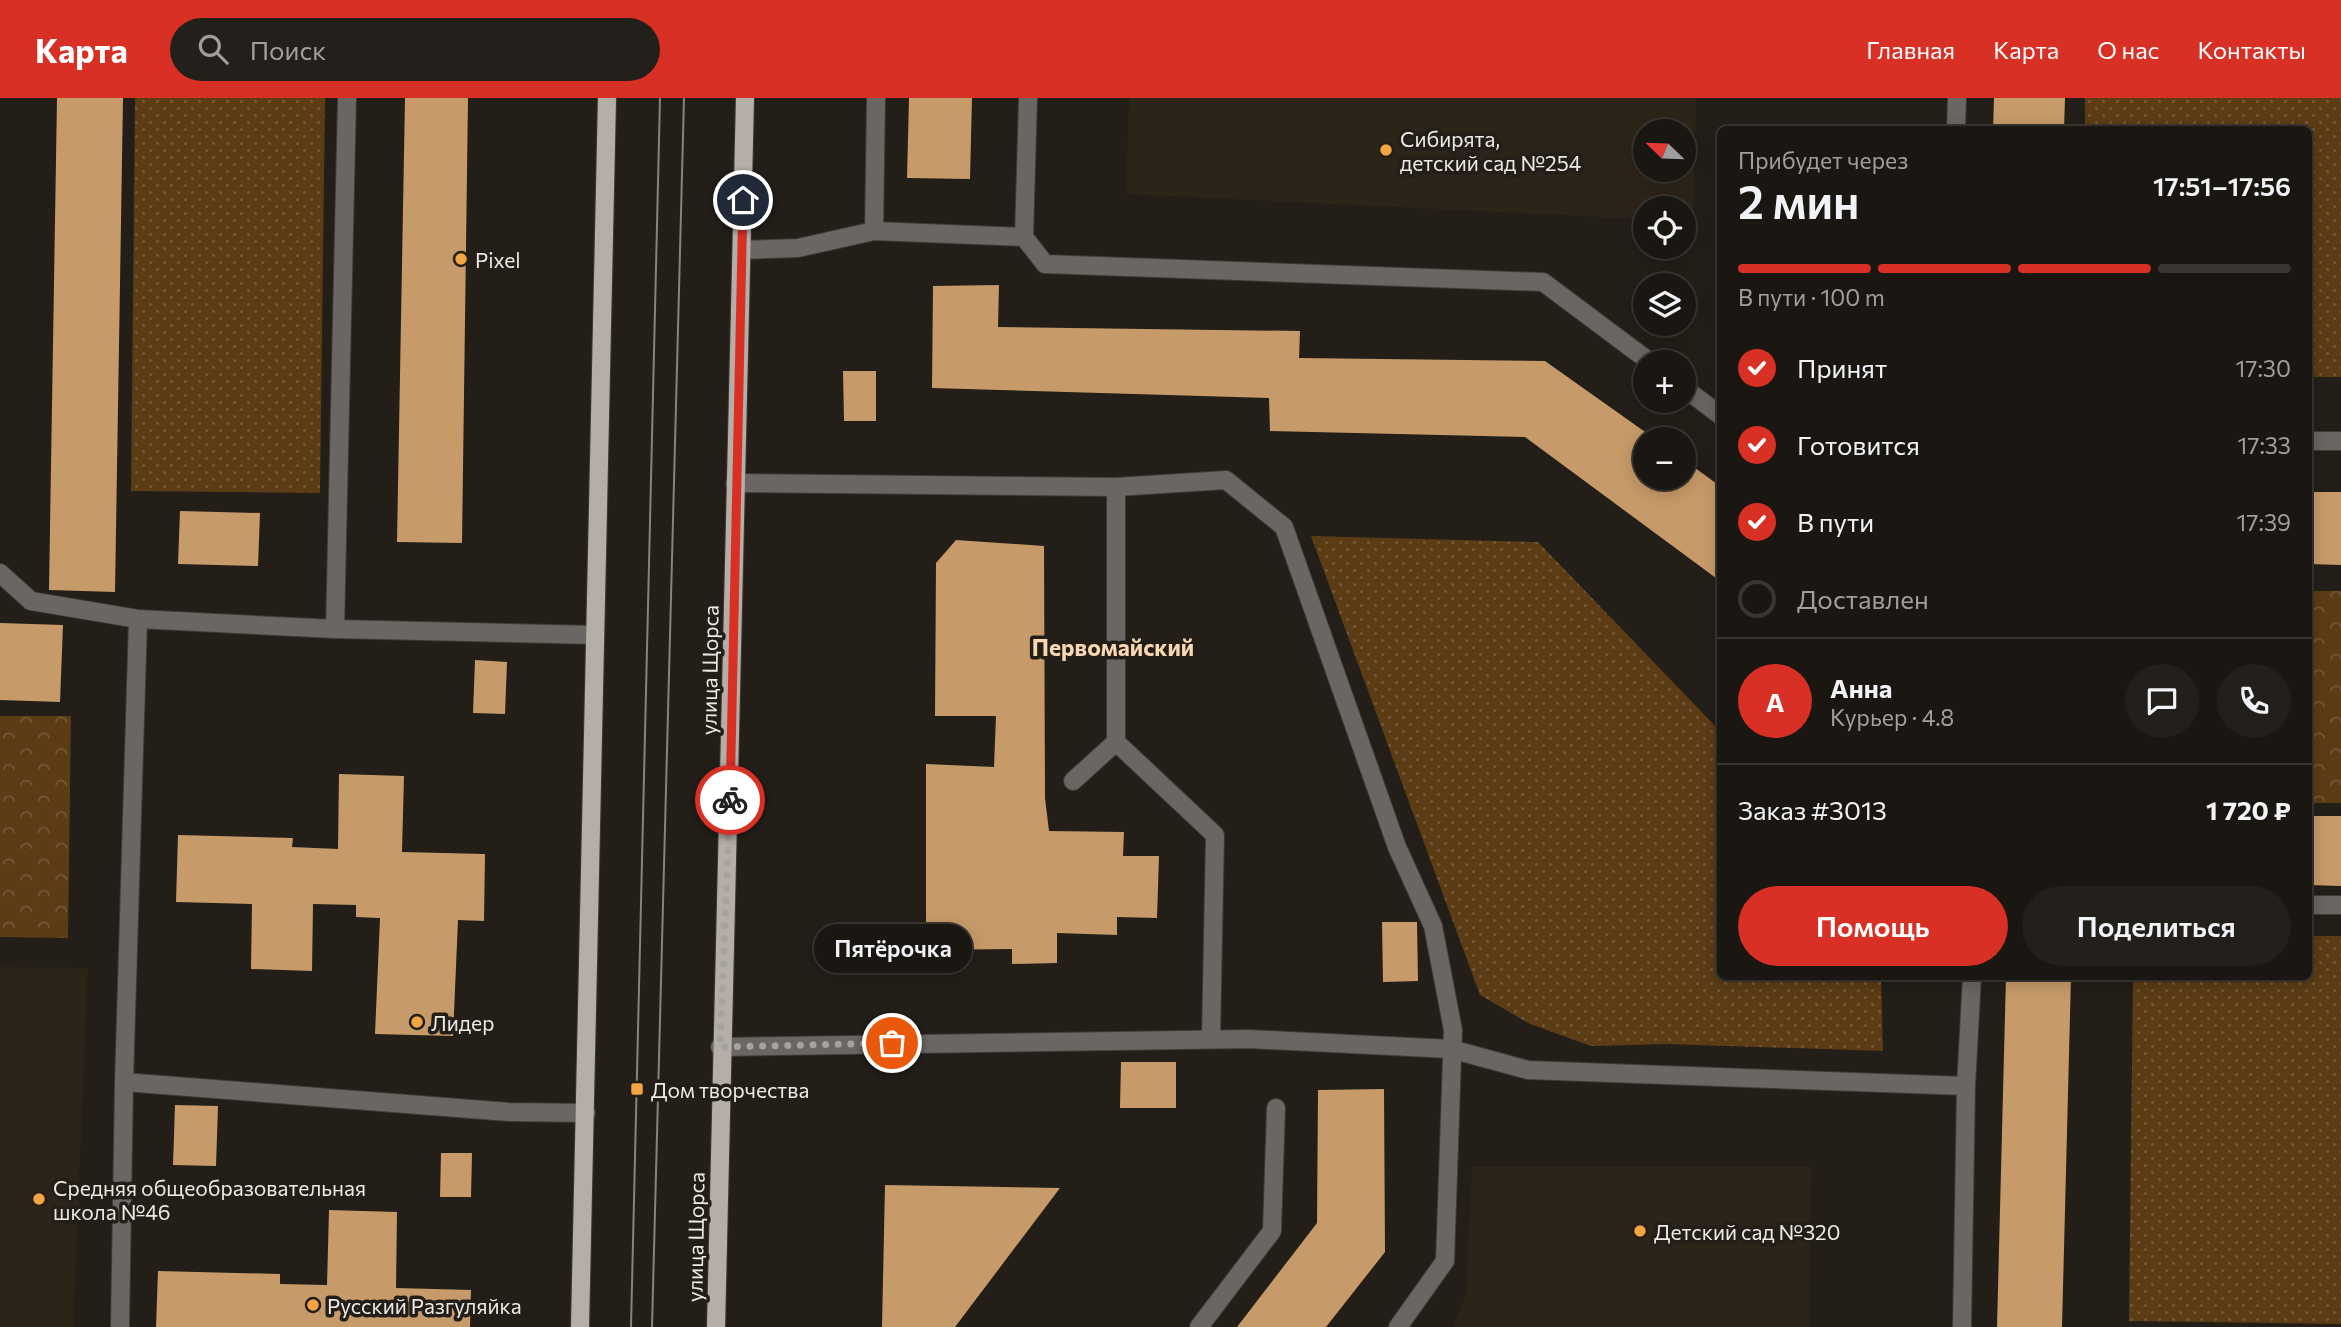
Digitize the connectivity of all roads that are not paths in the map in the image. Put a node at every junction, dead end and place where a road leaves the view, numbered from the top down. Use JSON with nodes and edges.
{"nodes":[{"id":1,"x":347,"y":98,"type":"edge"},
{"id":2,"x":607,"y":98,"type":"edge"},
{"id":3,"x":745,"y":98,"type":"edge"},
{"id":4,"x":876,"y":98,"type":"edge"},
{"id":5,"x":1028,"y":98,"type":"edge"},
{"id":6,"x":1957,"y":98,"type":"edge"},
{"id":7,"x":1956,"y":126,"type":"edge"},
{"id":8,"x":874,"y":231,"type":"junction"},
{"id":9,"x":1024,"y":237,"type":"junction"},
{"id":10,"x":742,"y":250,"type":"junction"},
{"id":11,"x":1634,"y":350,"type":"edge"},
{"id":12,"x":1696,"y":396,"type":"edge"},
{"id":13,"x":1717,"y":413,"type":"edge"},
{"id":14,"x":2312,"y":441,"type":"edge"},
{"id":15,"x":2341,"y":441,"type":"edge"},
{"id":16,"x":735,"y":484,"type":"junction"},
{"id":17,"x":1116,"y":487,"type":"junction"},
{"id":18,"x":0,"y":573,"type":"edge"},
{"id":19,"x":138,"y":619,"type":"junction"},
{"id":20,"x":335,"y":629,"type":"junction"},
{"id":21,"x":596,"y":635,"type":"junction"},
{"id":22,"x":1116,"y":742,"type":"junction"},
{"id":23,"x":1073,"y":782,"type":"dead end"},
{"id":24,"x":2312,"y":905,"type":"edge"},
{"id":25,"x":2341,"y":905,"type":"edge"},
{"id":26,"x":1972,"y":980,"type":"edge"},
{"id":27,"x":1211,"y":1040,"type":"junction"},
{"id":28,"x":720,"y":1047,"type":"junction"},
{"id":29,"x":1451,"y":1049,"type":"junction"},
{"id":30,"x":124,"y":1082,"type":"junction"},
{"id":31,"x":1966,"y":1086,"type":"junction"},
{"id":32,"x":1276,"y":1108,"type":"dead end"},
{"id":33,"x":586,"y":1113,"type":"junction"},
{"id":34,"x":120,"y":1327,"type":"edge"},
{"id":35,"x":580,"y":1327,"type":"edge"},
{"id":36,"x":716,"y":1327,"type":"edge"},
{"id":37,"x":1199,"y":1327,"type":"edge"},
{"id":38,"x":1398,"y":1327,"type":"edge"},
{"id":39,"x":1962,"y":1327,"type":"edge"}],
"edges":[{"from":1,"to":20,"type":"lane"},
{"from":2,"to":21,"type":"main road"},
{"from":3,"to":10,"type":"main road","name":"улица Щорса"},
{"from":4,"to":8,"type":"lane"},
{"from":5,"to":9,"type":"lane"},
{"from":6,"to":7,"type":"lane"},
{"from":8,"to":9,"type":"lane"},
{"from":8,"to":10,"type":"lane"},
{"from":9,"to":11,"type":"lane"},
{"from":10,"to":16,"type":"main road","name":"улица Щорса"},
{"from":12,"to":13,"type":"lane"},
{"from":14,"to":15,"type":"lane"},
{"from":16,"to":17,"type":"lane"},
{"from":16,"to":28,"type":"main road","name":"улица Щорса"},
{"from":17,"to":22,"type":"lane"},
{"from":17,"to":29,"type":"lane"},
{"from":18,"to":19,"type":"lane"},
{"from":19,"to":20,"type":"lane"},
{"from":19,"to":30,"type":"lane"},
{"from":20,"to":21,"type":"lane"},
{"from":21,"to":33,"type":"main road"},
{"from":22,"to":23,"type":"lane"},
{"from":22,"to":27,"type":"lane"},
{"from":24,"to":25,"type":"lane"},
{"from":26,"to":31,"type":"lane"},
{"from":27,"to":28,"type":"lane"},
{"from":27,"to":29,"type":"lane"},
{"from":28,"to":36,"type":"main road","name":"улица Щорса"},
{"from":29,"to":31,"type":"lane"},
{"from":29,"to":38,"type":"lane"},
{"from":30,"to":33,"type":"lane"},
{"from":30,"to":34,"type":"lane"},
{"from":31,"to":39,"type":"lane"},
{"from":32,"to":37,"type":"lane"},
{"from":33,"to":35,"type":"main road"}]}
